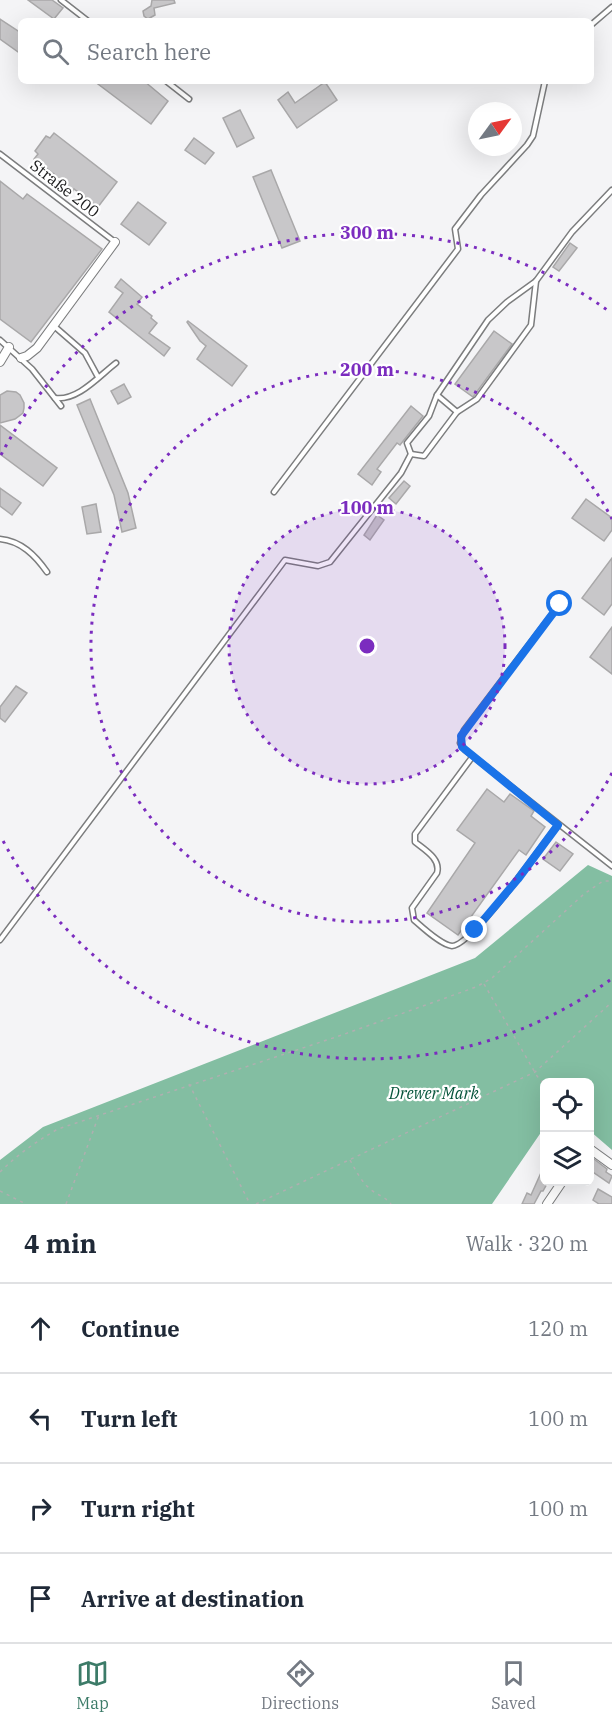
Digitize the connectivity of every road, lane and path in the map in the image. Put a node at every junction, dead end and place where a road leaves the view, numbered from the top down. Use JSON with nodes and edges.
{"nodes":[{"id":1,"x":61,"y":0,"type":"edge"},
{"id":2,"x":612,"y":7,"type":"edge"},
{"id":3,"x":84,"y":18,"type":"edge"},
{"id":4,"x":594,"y":22,"type":"edge"},
{"id":5,"x":170,"y":84,"type":"edge"},
{"id":6,"x":544,"y":84,"type":"edge"},
{"id":7,"x":189,"y":99,"type":"dead end"},
{"id":8,"x":0,"y":154,"type":"edge"},
{"id":9,"x":612,"y":190,"type":"edge"},
{"id":10,"x":115,"y":242,"type":"joint"},
{"id":11,"x":536,"y":281,"type":"junction"},
{"id":12,"x":54,"y":326,"type":"junction"},
{"id":13,"x":0,"y":340,"type":"edge"},
{"id":14,"x":9,"y":347,"type":"junction"},
{"id":15,"x":21,"y":358,"type":"junction"},
{"id":16,"x":0,"y":362,"type":"edge"},
{"id":17,"x":116,"y":363,"type":"dead end"},
{"id":18,"x":98,"y":377,"type":"junction"},
{"id":19,"x":437,"y":395,"type":"junction"},
{"id":20,"x":54,"y":398,"type":"junction"},
{"id":21,"x":61,"y":406,"type":"dead end"},
{"id":22,"x":457,"y":412,"type":"junction"},
{"id":23,"x":411,"y":454,"type":"junction"},
{"id":24,"x":274,"y":492,"type":"dead end"},
{"id":25,"x":0,"y":538,"type":"edge"},
{"id":26,"x":47,"y":572,"type":"dead end"},
{"id":27,"x":560,"y":604,"type":"dead end"},
{"id":28,"x":473,"y":756,"type":"junction"},
{"id":29,"x":558,"y":825,"type":"junction"},
{"id":30,"x":612,"y":866,"type":"edge"},
{"id":31,"x":612,"y":881,"type":"edge"},
{"id":32,"x":0,"y":940,"type":"edge"},
{"id":33,"x":484,"y":983,"type":"junction"},
{"id":34,"x":612,"y":1002,"type":"edge"},
{"id":35,"x":535,"y":1072,"type":"junction"},
{"id":36,"x":540,"y":1079,"type":"edge"},
{"id":37,"x":189,"y":1084,"type":"junction"},
{"id":38,"x":99,"y":1114,"type":"junction"},
{"id":39,"x":594,"y":1152,"type":"edge"},
{"id":40,"x":350,"y":1160,"type":"junction"},
{"id":41,"x":612,"y":1165,"type":"edge"},
{"id":42,"x":0,"y":1172,"type":"edge"},
{"id":43,"x":559,"y":1186,"type":"edge"},
{"id":44,"x":0,"y":1191,"type":"edge"},
{"id":45,"x":26,"y":1204,"type":"edge"},
{"id":46,"x":66,"y":1204,"type":"edge"},
{"id":47,"x":250,"y":1204,"type":"edge"},
{"id":48,"x":256,"y":1204,"type":"edge"},
{"id":49,"x":391,"y":1204,"type":"edge"},
{"id":50,"x":547,"y":1204,"type":"edge"}],
"edges":[{"from":1,"to":3,"type":"lane"},
{"from":2,"to":4,"type":"lane"},
{"from":5,"to":7,"type":"lane"},
{"from":6,"to":24,"type":"lane"},
{"from":8,"to":10,"type":"lane","name":"Straße 200"},
{"from":9,"to":11,"type":"lane"},
{"from":10,"to":12,"type":"street"},
{"from":11,"to":19,"type":"lane"},
{"from":11,"to":22,"type":"lane"},
{"from":12,"to":15,"type":"street"},
{"from":12,"to":18,"type":"lane"},
{"from":13,"to":14,"type":"lane"},
{"from":14,"to":15,"type":"lane"},
{"from":14,"to":16,"type":"street"},
{"from":15,"to":20,"type":"lane"},
{"from":17,"to":18,"type":"lane"},
{"from":18,"to":20,"type":"lane"},
{"from":19,"to":22,"type":"lane"},
{"from":19,"to":23,"type":"lane"},
{"from":20,"to":21,"type":"lane"},
{"from":22,"to":23,"type":"lane"},
{"from":23,"to":32,"type":"lane"},
{"from":25,"to":26,"type":"lane"},
{"from":27,"to":28,"type":"lane"},
{"from":28,"to":29,"type":"lane"},
{"from":28,"to":29,"type":"lane"},
{"from":29,"to":30,"type":"lane"},
{"from":31,"to":33,"type":"path"},
{"from":33,"to":35,"type":"path"},
{"from":33,"to":37,"type":"path"},
{"from":34,"to":35,"type":"path"},
{"from":35,"to":36,"type":"path"},
{"from":35,"to":40,"type":"path"},
{"from":37,"to":38,"type":"path"},
{"from":37,"to":47,"type":"path"},
{"from":38,"to":42,"type":"path"},
{"from":38,"to":46,"type":"path"},
{"from":39,"to":41,"type":"street"},
{"from":40,"to":48,"type":"path"},
{"from":40,"to":49,"type":"path"},
{"from":43,"to":50,"type":"street"},
{"from":44,"to":45,"type":"path"}]}
